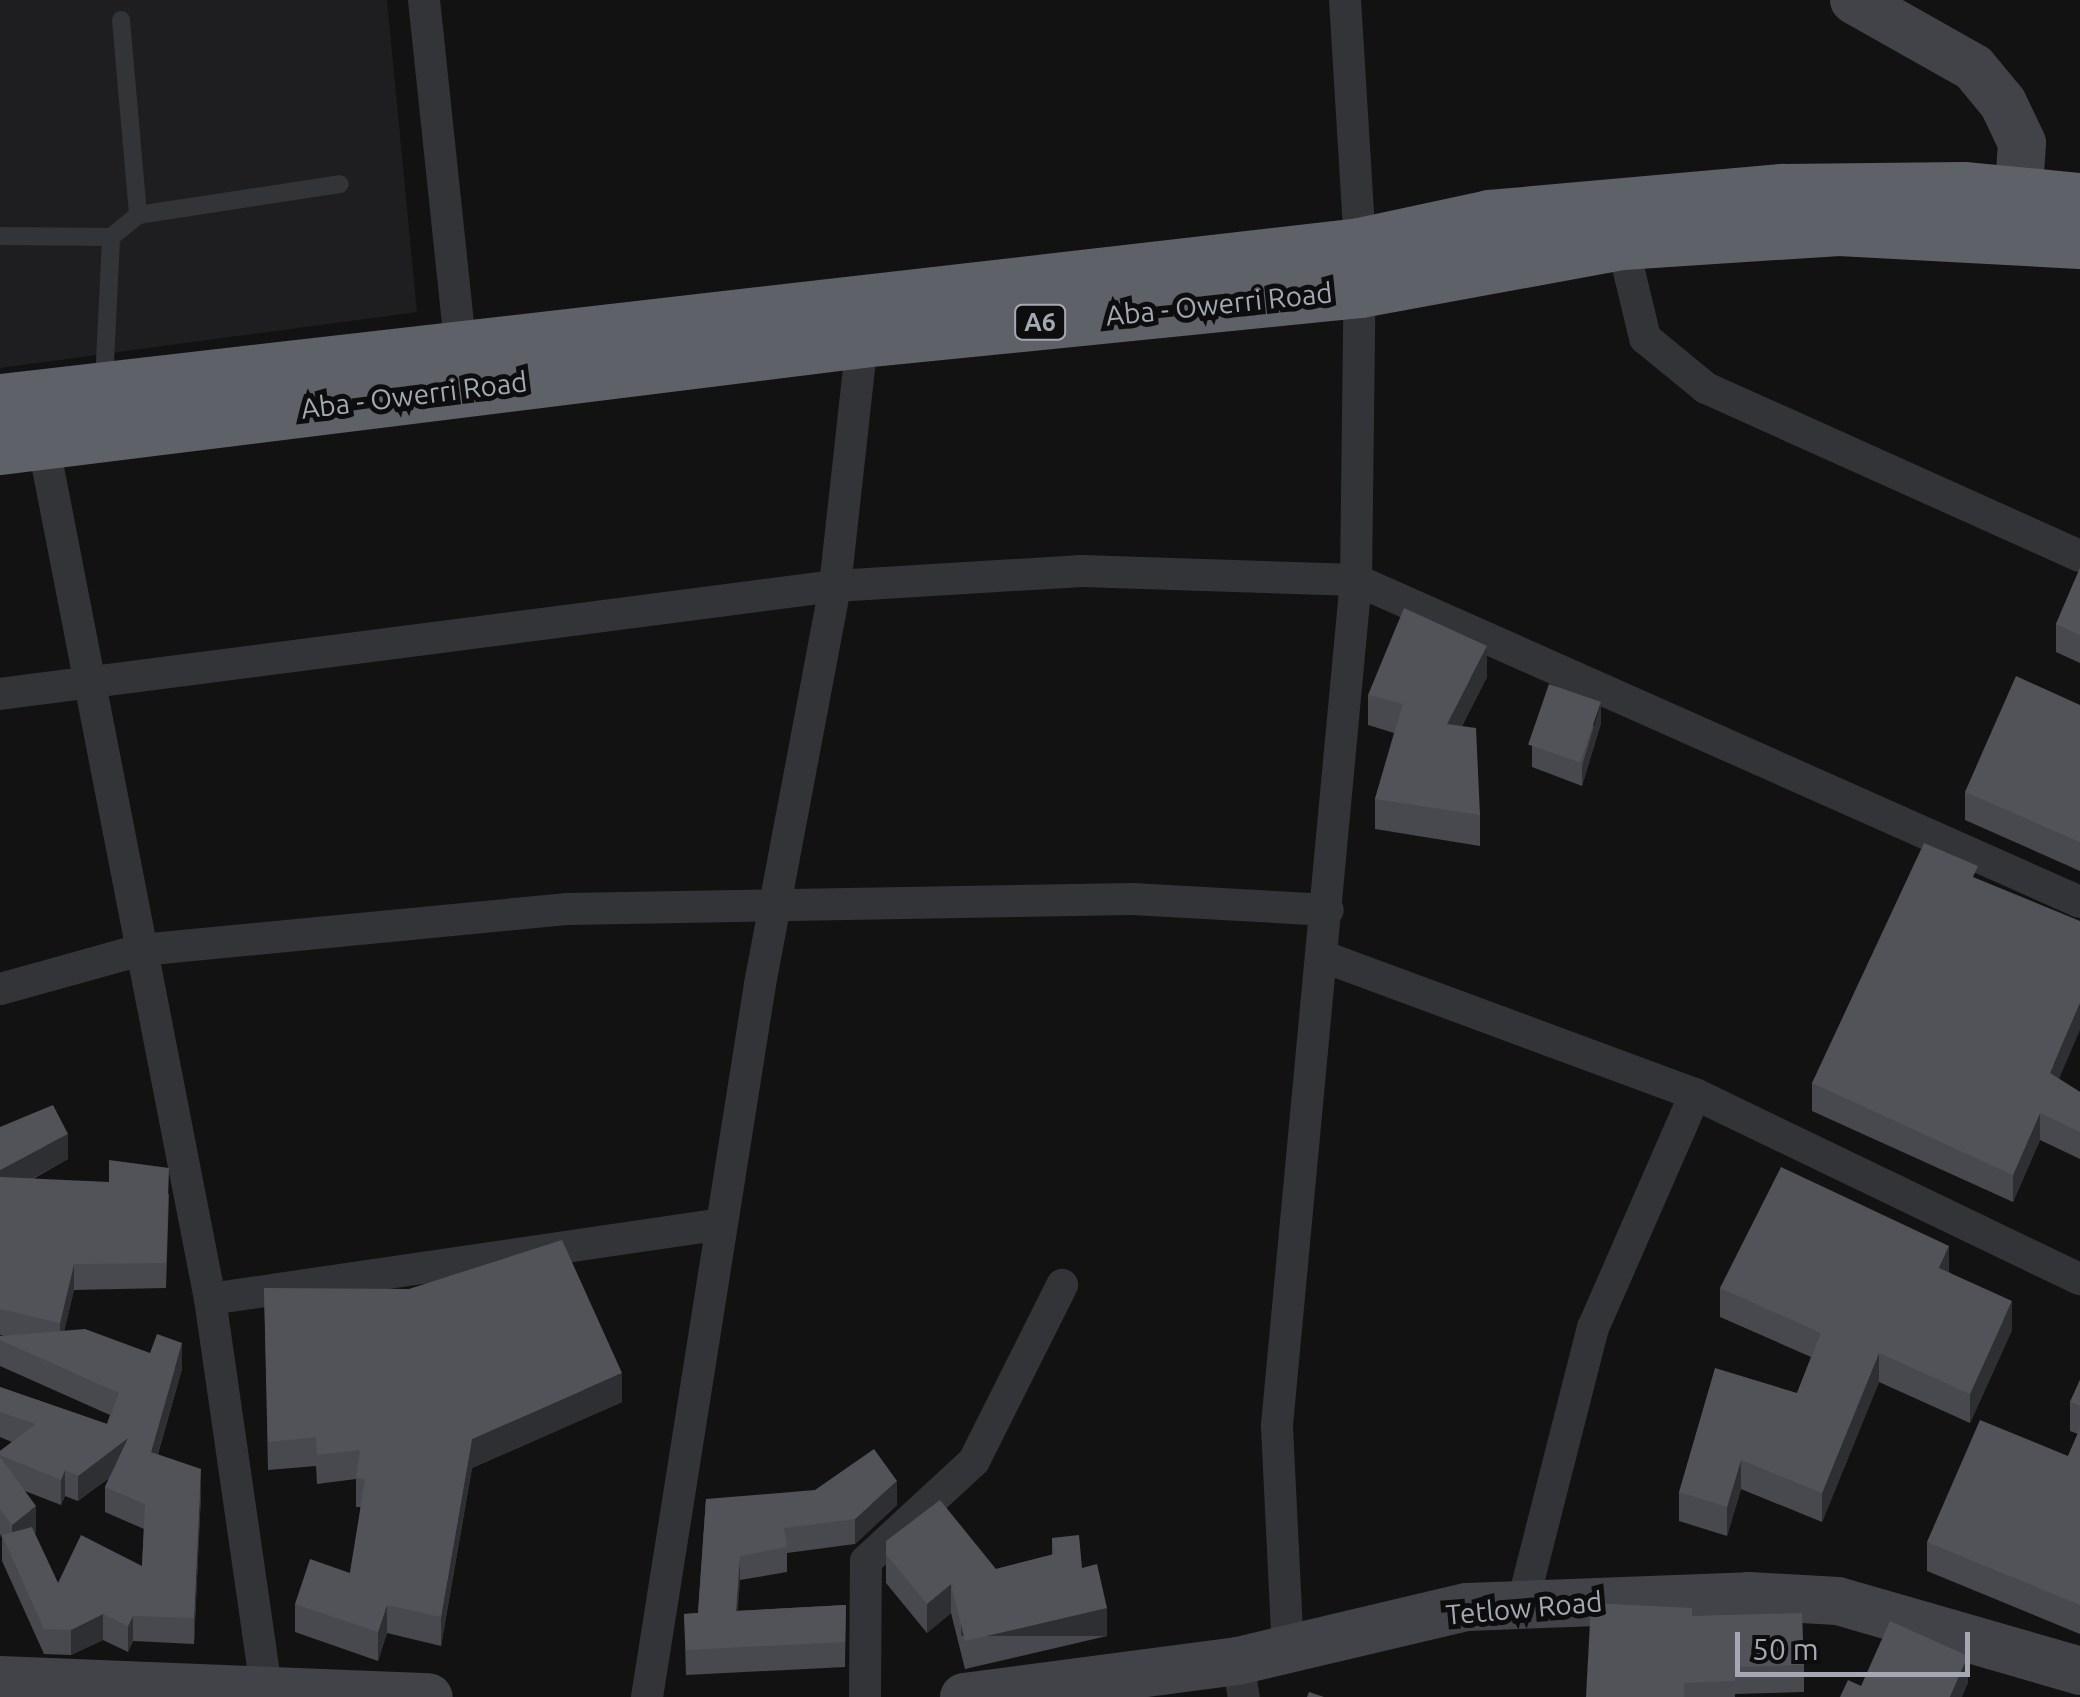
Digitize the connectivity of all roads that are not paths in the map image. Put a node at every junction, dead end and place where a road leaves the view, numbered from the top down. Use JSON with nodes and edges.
{"nodes":[{"id":1,"x":424,"y":0,"type":"edge"},
{"id":2,"x":1345,"y":0,"type":"edge"},
{"id":3,"x":1854,"y":0,"type":"edge"},
{"id":4,"x":121,"y":20,"type":"dead end"},
{"id":5,"x":340,"y":184,"type":"dead end"},
{"id":6,"x":2080,"y":200,"type":"edge"},
{"id":7,"x":2020,"y":214,"type":"junction"},
{"id":8,"x":138,"y":215,"type":"junction"},
{"id":9,"x":0,"y":236,"type":"edge"},
{"id":10,"x":111,"y":238,"type":"junction"},
{"id":11,"x":2080,"y":240,"type":"edge"},
{"id":12,"x":1622,"y":242,"type":"junction"},
{"id":13,"x":1360,"y":268,"type":"junction"},
{"id":14,"x":862,"y":340,"type":"junction"},
{"id":15,"x":460,"y":344,"type":"junction"},
{"id":16,"x":104,"y":388,"type":"junction"},
{"id":17,"x":20,"y":421,"type":"edge"},
{"id":18,"x":2080,"y":556,"type":"edge"},
{"id":19,"x":1356,"y":580,"type":"junction"},
{"id":20,"x":834,"y":586,"type":"junction"},
{"id":21,"x":93,"y":679,"type":"junction"},
{"id":22,"x":0,"y":694,"type":"edge"},
{"id":23,"x":777,"y":902,"type":"junction"},
{"id":24,"x":2080,"y":902,"type":"edge"},
{"id":25,"x":1328,"y":910,"type":"junction"},
{"id":26,"x":142,"y":950,"type":"junction"},
{"id":27,"x":1328,"y":958,"type":"junction"},
{"id":28,"x":0,"y":989,"type":"edge"},
{"id":29,"x":1695,"y":1094,"type":"junction"},
{"id":30,"x":722,"y":1224,"type":"junction"},
{"id":31,"x":2080,"y":1279,"type":"edge"},
{"id":32,"x":1062,"y":1284,"type":"dead end"},
{"id":33,"x":210,"y":1298,"type":"junction"},
{"id":34,"x":1523,"y":1602,"type":"junction"},
{"id":35,"x":1288,"y":1652,"type":"junction"},
{"id":36,"x":2080,"y":1671,"type":"edge"},
{"id":37,"x":2,"y":1674,"type":"edge"},
{"id":38,"x":1241,"y":1679,"type":"edge"},
{"id":39,"x":267,"y":1693,"type":"edge"},
{"id":40,"x":429,"y":1697,"type":"edge"},
{"id":41,"x":647,"y":1697,"type":"edge"},
{"id":42,"x":865,"y":1697,"type":"edge"},
{"id":43,"x":964,"y":1697,"type":"edge"}],
"edges":[{"from":1,"to":15,"type":"street"},
{"from":2,"to":13,"type":"street"},
{"from":3,"to":7,"type":"street"},
{"from":4,"to":8,"type":"lane"},
{"from":5,"to":8,"type":"lane"},
{"from":6,"to":7,"type":"highway","name":"Aba - Owerri Road","number":"A6"},
{"from":7,"to":11,"type":"highway","name":"Aba - Owerri Road","number":"A6"},
{"from":7,"to":12,"type":"highway","name":"Aba - Owerri Road","number":"A6"},
{"from":7,"to":13,"type":"highway","name":"Aba - Owerri Road","number":"A6"},
{"from":8,"to":10,"type":"lane"},
{"from":9,"to":10,"type":"lane"},
{"from":10,"to":16,"type":"lane"},
{"from":12,"to":13,"type":"highway","name":"Aba - Owerri Road","number":"A6"},
{"from":12,"to":18,"type":"street"},
{"from":13,"to":14,"type":"highway","name":"Aba - Owerri Road","number":"A6"},
{"from":13,"to":15,"type":"highway","name":"Aba - Owerri Road","number":"A6"},
{"from":13,"to":19,"type":"street"},
{"from":14,"to":17,"type":"highway","name":"Aba - Owerri Road","number":"A6"},
{"from":14,"to":20,"type":"street"},
{"from":15,"to":16,"type":"highway","name":"Aba - Owerri Road","number":"A6"},
{"from":16,"to":17,"type":"highway","name":"Aba - Owerri Road","number":"A6"},
{"from":17,"to":21,"type":"street"},
{"from":19,"to":20,"type":"street"},
{"from":19,"to":24,"type":"street"},
{"from":19,"to":25,"type":"street"},
{"from":20,"to":21,"type":"street"},
{"from":20,"to":23,"type":"street"},
{"from":21,"to":22,"type":"street"},
{"from":21,"to":26,"type":"street"},
{"from":23,"to":25,"type":"street"},
{"from":23,"to":26,"type":"street"},
{"from":23,"to":30,"type":"street"},
{"from":25,"to":27,"type":"street"},
{"from":26,"to":28,"type":"street"},
{"from":26,"to":33,"type":"street"},
{"from":27,"to":29,"type":"street"},
{"from":27,"to":35,"type":"street"},
{"from":29,"to":31,"type":"street"},
{"from":29,"to":34,"type":"street"},
{"from":30,"to":33,"type":"street"},
{"from":30,"to":41,"type":"street"},
{"from":32,"to":42,"type":"street"},
{"from":33,"to":39,"type":"street"},
{"from":34,"to":35,"type":"street","name":"Tetlow Road"},
{"from":34,"to":36,"type":"street","name":"Tetlow Road"},
{"from":35,"to":38,"type":"street","name":"Tetlow Road"},
{"from":37,"to":39,"type":"street"},
{"from":38,"to":43,"type":"street","name":"Tetlow Road"},
{"from":39,"to":40,"type":"street"}]}
